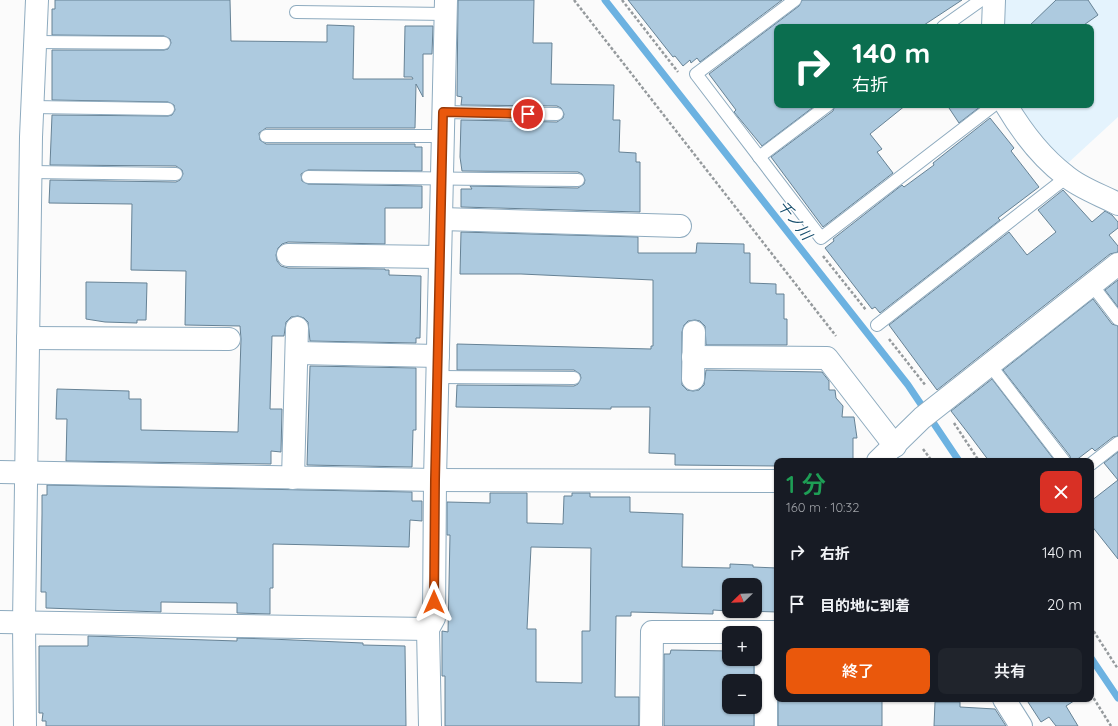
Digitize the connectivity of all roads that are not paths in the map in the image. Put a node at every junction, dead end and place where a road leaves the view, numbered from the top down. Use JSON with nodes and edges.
{"nodes":[{"id":1,"x":37,"y":0,"type":"edge"},
{"id":2,"x":795,"y":0,"type":"edge"},
{"id":3,"x":981,"y":0,"type":"edge"},
{"id":4,"x":994,"y":0,"type":"edge"},
{"id":5,"x":446,"y":7,"type":"edge"},
{"id":6,"x":296,"y":12,"type":"dead end"},
{"id":7,"x":947,"y":24,"type":"edge"},
{"id":8,"x":993,"y":24,"type":"edge"},
{"id":9,"x":35,"y":42,"type":"junction"},
{"id":10,"x":164,"y":43,"type":"dead end"},
{"id":11,"x":32,"y":107,"type":"junction"},
{"id":12,"x":168,"y":108,"type":"dead end"},
{"id":13,"x":824,"y":108,"type":"edge"},
{"id":14,"x":990,"y":108,"type":"edge"},
{"id":15,"x":1008,"y":108,"type":"edge"},
{"id":16,"x":443,"y":112,"type":"junction"},
{"id":17,"x":557,"y":114,"type":"dead end"},
{"id":18,"x":266,"y":136,"type":"dead end"},
{"id":19,"x":443,"y":136,"type":"junction"},
{"id":20,"x":759,"y":157,"type":"junction"},
{"id":21,"x":30,"y":172,"type":"junction"},
{"id":22,"x":176,"y":174,"type":"dead end"},
{"id":23,"x":308,"y":177,"type":"dead end"},
{"id":24,"x":1067,"y":177,"type":"junction"},
{"id":25,"x":442,"y":178,"type":"junction"},
{"id":26,"x":578,"y":180,"type":"dead end"},
{"id":27,"x":1118,"y":204,"type":"edge"},
{"id":28,"x":441,"y":220,"type":"junction"},
{"id":29,"x":680,"y":226,"type":"dead end"},
{"id":30,"x":288,"y":255,"type":"dead end"},
{"id":31,"x":440,"y":257,"type":"junction"},
{"id":32,"x":1118,"y":264,"type":"edge"},
{"id":33,"x":1092,"y":285,"type":"junction"},
{"id":34,"x":1118,"y":319,"type":"edge"},
{"id":35,"x":877,"y":324,"type":"dead end"},
{"id":36,"x":297,"y":328,"type":"dead end"},
{"id":37,"x":694,"y":332,"type":"dead end"},
{"id":38,"x":28,"y":338,"type":"junction"},
{"id":39,"x":229,"y":339,"type":"dead end"},
{"id":40,"x":297,"y":353,"type":"junction"},
{"id":41,"x":693,"y":357,"type":"junction"},
{"id":42,"x":990,"y":365,"type":"junction"},
{"id":43,"x":437,"y":366,"type":"junction"},
{"id":44,"x":574,"y":378,"type":"dead end"},
{"id":45,"x":693,"y":379,"type":"dead end"},
{"id":46,"x":1118,"y":443,"type":"edge"},
{"id":47,"x":895,"y":446,"type":"junction"},
{"id":48,"x":881,"y":458,"type":"edge"},
{"id":49,"x":1062,"y":458,"type":"edge"},
{"id":50,"x":1094,"y":462,"type":"edge"},
{"id":51,"x":0,"y":472,"type":"edge"},
{"id":52,"x":26,"y":472,"type":"junction"},
{"id":53,"x":293,"y":478,"type":"junction"},
{"id":54,"x":435,"y":480,"type":"junction"},
{"id":55,"x":774,"y":481,"type":"edge"},
{"id":56,"x":0,"y":622,"type":"edge"},
{"id":57,"x":24,"y":623,"type":"junction"},
{"id":58,"x":428,"y":629,"type":"junction"},
{"id":59,"x":772,"y":632,"type":"edge"},
{"id":60,"x":1006,"y":702,"type":"edge"},
{"id":61,"x":25,"y":726,"type":"edge"},
{"id":62,"x":430,"y":726,"type":"edge"},
{"id":63,"x":650,"y":726,"type":"edge"},
{"id":64,"x":766,"y":726,"type":"edge"},
{"id":65,"x":1021,"y":726,"type":"edge"}],
"edges":[{"from":1,"to":9,"type":"street"},
{"from":2,"to":20,"type":"lane"},
{"from":3,"to":7,"type":"lane"},
{"from":4,"to":8,"type":"street"},
{"from":5,"to":6,"type":"lane"},
{"from":5,"to":16,"type":"street"},
{"from":9,"to":10,"type":"lane"},
{"from":9,"to":11,"type":"street"},
{"from":11,"to":12,"type":"lane"},
{"from":11,"to":21,"type":"street"},
{"from":13,"to":20,"type":"lane"},
{"from":14,"to":20,"type":"lane"},
{"from":15,"to":24,"type":"street"},
{"from":16,"to":17,"type":"lane"},
{"from":16,"to":19,"type":"street"},
{"from":18,"to":19,"type":"lane"},
{"from":19,"to":25,"type":"street"},
{"from":21,"to":22,"type":"lane"},
{"from":21,"to":38,"type":"street"},
{"from":23,"to":25,"type":"lane"},
{"from":24,"to":27,"type":"street"},
{"from":24,"to":35,"type":"lane"},
{"from":25,"to":26,"type":"lane"},
{"from":25,"to":28,"type":"street"},
{"from":28,"to":29,"type":"street"},
{"from":28,"to":31,"type":"street"},
{"from":30,"to":31,"type":"street"},
{"from":31,"to":43,"type":"street"},
{"from":32,"to":33,"type":"street"},
{"from":33,"to":34,"type":"lane"},
{"from":33,"to":42,"type":"street"},
{"from":36,"to":40,"type":"street"},
{"from":37,"to":41,"type":"street"},
{"from":38,"to":39,"type":"street"},
{"from":38,"to":52,"type":"street"},
{"from":40,"to":43,"type":"street"},
{"from":40,"to":53,"type":"street"},
{"from":41,"to":45,"type":"street"},
{"from":41,"to":47,"type":"street"},
{"from":42,"to":47,"type":"street"},
{"from":42,"to":49,"type":"lane"},
{"from":43,"to":44,"type":"lane"},
{"from":43,"to":54,"type":"street"},
{"from":46,"to":50,"type":"lane"},
{"from":47,"to":48,"type":"street"},
{"from":51,"to":52,"type":"street"},
{"from":52,"to":53,"type":"street"},
{"from":52,"to":57,"type":"street"},
{"from":53,"to":54,"type":"street"},
{"from":54,"to":55,"type":"street"},
{"from":54,"to":58,"type":"street"},
{"from":56,"to":57,"type":"street"},
{"from":57,"to":58,"type":"street"},
{"from":57,"to":61,"type":"street"},
{"from":58,"to":62,"type":"street"},
{"from":59,"to":63,"type":"street"},
{"from":59,"to":64,"type":"street"},
{"from":60,"to":65,"type":"street"}]}
